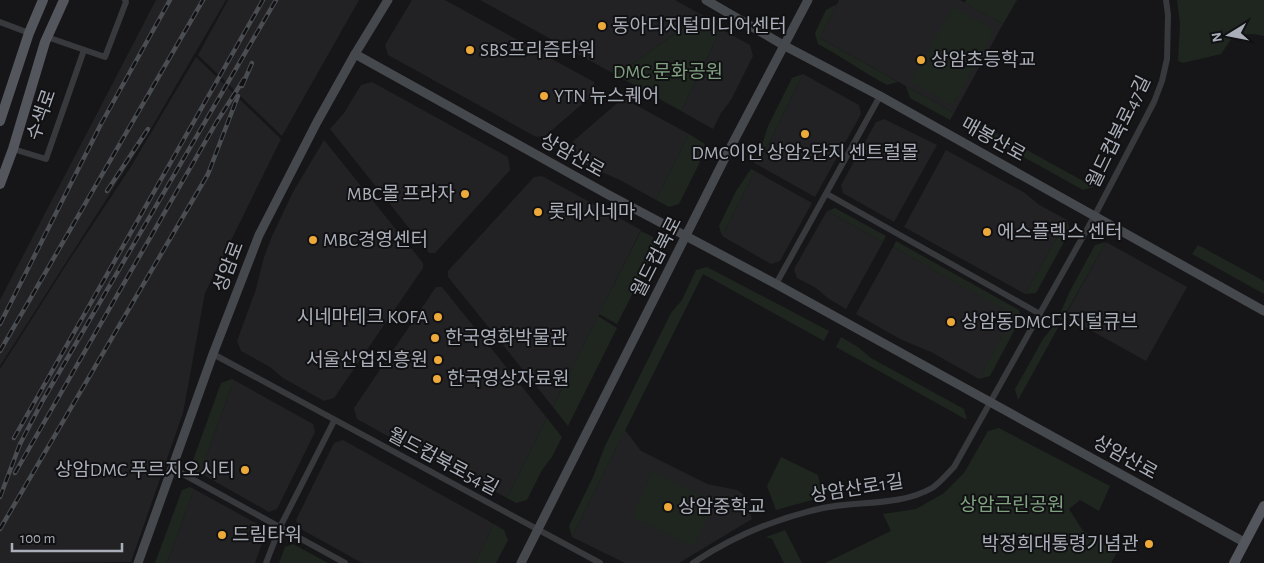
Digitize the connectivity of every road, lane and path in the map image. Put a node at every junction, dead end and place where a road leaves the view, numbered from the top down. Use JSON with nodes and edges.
{"nodes":[{"id":1,"x":43,"y":0,"type":"edge"},
{"id":2,"x":64,"y":0,"type":"edge"},
{"id":3,"x":125,"y":0,"type":"edge"},
{"id":4,"x":388,"y":0,"type":"edge"},
{"id":5,"x":706,"y":0,"type":"edge"},
{"id":6,"x":808,"y":0,"type":"edge"},
{"id":7,"x":1166,"y":0,"type":"edge"},
{"id":8,"x":0,"y":22,"type":"edge"},
{"id":9,"x":29,"y":34,"type":"junction"},
{"id":10,"x":47,"y":37,"type":"junction"},
{"id":11,"x":785,"y":46,"type":"junction"},
{"id":12,"x":84,"y":50,"type":"junction"},
{"id":13,"x":355,"y":54,"type":"junction"},
{"id":14,"x":880,"y":96,"type":"junction"},
{"id":15,"x":0,"y":120,"type":"edge"},
{"id":16,"x":13,"y":149,"type":"junction"},
{"id":17,"x":0,"y":184,"type":"edge"},
{"id":18,"x":826,"y":194,"type":"junction"},
{"id":19,"x":1095,"y":215,"type":"junction"},
{"id":20,"x":686,"y":236,"type":"junction"},
{"id":21,"x":776,"y":284,"type":"junction"},
{"id":22,"x":1264,"y":311,"type":"edge"},
{"id":23,"x":1040,"y":314,"type":"junction"},
{"id":24,"x":213,"y":354,"type":"junction"},
{"id":25,"x":990,"y":402,"type":"junction"},
{"id":26,"x":334,"y":421,"type":"junction"},
{"id":27,"x":172,"y":468,"type":"junction"},
{"id":28,"x":1264,"y":506,"type":"edge"},
{"id":29,"x":280,"y":527,"type":"junction"},
{"id":30,"x":538,"y":531,"type":"junction"},
{"id":31,"x":1244,"y":542,"type":"junction"},
{"id":32,"x":138,"y":563,"type":"edge"},
{"id":33,"x":266,"y":563,"type":"edge"},
{"id":34,"x":345,"y":563,"type":"edge"},
{"id":35,"x":521,"y":563,"type":"edge"},
{"id":36,"x":600,"y":563,"type":"edge"},
{"id":37,"x":693,"y":563,"type":"edge"},
{"id":38,"x":1234,"y":563,"type":"edge"}],
"edges":[{"from":1,"to":9,"type":"main road","name":"수색로"},
{"from":2,"to":10,"type":"main road","name":"수색로"},
{"from":3,"to":12,"type":"street"},
{"from":4,"to":13,"type":"main road","name":"성암로"},
{"from":5,"to":11,"type":"main road","name":"매봉산로"},
{"from":6,"to":11,"type":"main road","name":"월드컵북로"},
{"from":7,"to":19,"type":"street","name":"월드컵북로47길"},
{"from":8,"to":9,"type":"street"},
{"from":9,"to":15,"type":"main road","name":"수색로"},
{"from":10,"to":12,"type":"street"},
{"from":10,"to":16,"type":"main road","name":"수색로"},
{"from":11,"to":14,"type":"main road","name":"매봉산로"},
{"from":11,"to":20,"type":"main road","name":"월드컵북로"},
{"from":12,"to":16,"type":"street","name":"수색로"},
{"from":13,"to":20,"type":"main road","name":"상암산로"},
{"from":13,"to":24,"type":"main road","name":"성암로"},
{"from":14,"to":18,"type":"street"},
{"from":14,"to":19,"type":"main road","name":"매봉산로"},
{"from":16,"to":17,"type":"main road","name":"수색로"},
{"from":18,"to":21,"type":"street"},
{"from":18,"to":23,"type":"street"},
{"from":19,"to":22,"type":"main road","name":"매봉산로"},
{"from":19,"to":23,"type":"street"},
{"from":20,"to":21,"type":"main road","name":"상암산로"},
{"from":20,"to":30,"type":"main road","name":"월드컵북로"},
{"from":21,"to":25,"type":"main road","name":"상암산로"},
{"from":23,"to":25,"type":"street"},
{"from":24,"to":26,"type":"street","name":"월드컵북로54길"},
{"from":24,"to":27,"type":"main road","name":"성암로"},
{"from":25,"to":31,"type":"main road","name":"상암산로"},
{"from":25,"to":37,"type":"street","name":"상암산로1길"},
{"from":26,"to":29,"type":"street"},
{"from":26,"to":30,"type":"street","name":"월드컵북로54길"},
{"from":27,"to":29,"type":"street"},
{"from":27,"to":32,"type":"main road","name":"성암로"},
{"from":28,"to":31,"type":"main road"},
{"from":29,"to":33,"type":"street"},
{"from":29,"to":34,"type":"street"},
{"from":30,"to":35,"type":"main road","name":"월드컵북로"},
{"from":30,"to":36,"type":"street"},
{"from":31,"to":38,"type":"main road"}]}
